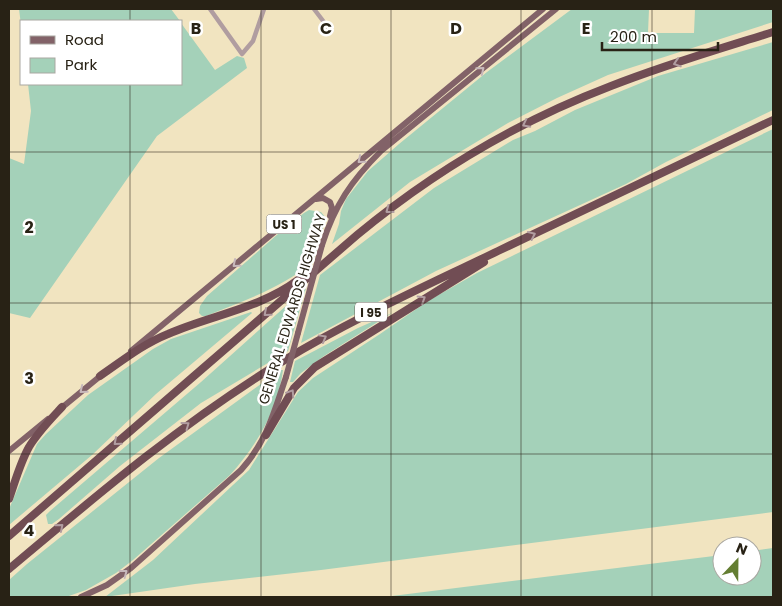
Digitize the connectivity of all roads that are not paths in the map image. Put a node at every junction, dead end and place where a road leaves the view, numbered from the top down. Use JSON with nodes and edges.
{"nodes":[{"id":1,"x":210,"y":9,"type":"edge"},
{"id":2,"x":264,"y":9,"type":"edge"},
{"id":3,"x":314,"y":9,"type":"edge"},
{"id":4,"x":544,"y":9,"type":"edge"},
{"id":5,"x":556,"y":9,"type":"edge"},
{"id":6,"x":330,"y":30,"type":"dead end"},
{"id":7,"x":773,"y":32,"type":"edge"},
{"id":8,"x":773,"y":120,"type":"edge"},
{"id":9,"x":311,"y":202,"type":"junction"},
{"id":10,"x":326,"y":232,"type":"junction"},
{"id":11,"x":504,"y":249,"type":"junction"},
{"id":12,"x":317,"y":269,"type":"junction"},
{"id":13,"x":100,"y":376,"type":"junction"},
{"id":14,"x":62,"y":407,"type":"junction"},
{"id":15,"x":266,"y":435,"type":"junction"},
{"id":16,"x":9,"y":451,"type":"edge"},
{"id":17,"x":9,"y":499,"type":"edge"},
{"id":18,"x":9,"y":536,"type":"edge"},
{"id":19,"x":9,"y":569,"type":"edge"},
{"id":20,"x":81,"y":597,"type":"edge"}],
"edges":[{"from":1,"to":2,"type":"street"},
{"from":3,"to":6,"type":"street"},
{"from":4,"to":9,"type":"main road","name":"GENERAL EDWARDS HIGHWAY","number":"US 1","one_way":true},
{"from":10,"to":5,"type":"main road","name":"GENERAL EDWARDS HIGHWAY","one_way":true},
{"from":7,"to":12,"type":"highway","one_way":true},
{"from":11,"to":8,"type":"highway","number":"I 95","one_way":true},
{"from":9,"to":10,"type":"main road"},
{"from":9,"to":13,"type":"main road","name":"GENERAL EDWARDS HIGHWAY","number":"US 1","one_way":true},
{"from":10,"to":15,"type":"main road","name":"GENERAL EDWARDS HIGHWAY","bridge":true},
{"from":15,"to":11,"type":"highway","one_way":true},
{"from":19,"to":11,"type":"highway","number":"I 95","one_way":true},
{"from":12,"to":13,"type":"highway"},
{"from":12,"to":18,"type":"highway","one_way":true},
{"from":13,"to":14,"type":"main road","name":"GENERAL EDWARDS HIGHWAY","number":"US 1","one_way":true},
{"from":14,"to":16,"type":"main road","name":"GENERAL EDWARDS HIGHWAY","number":"US 1"},
{"from":14,"to":17,"type":"highway"},
{"from":20,"to":15,"type":"main road","name":"GENERAL EDWARDS HIGHWAY","one_way":true}]}
